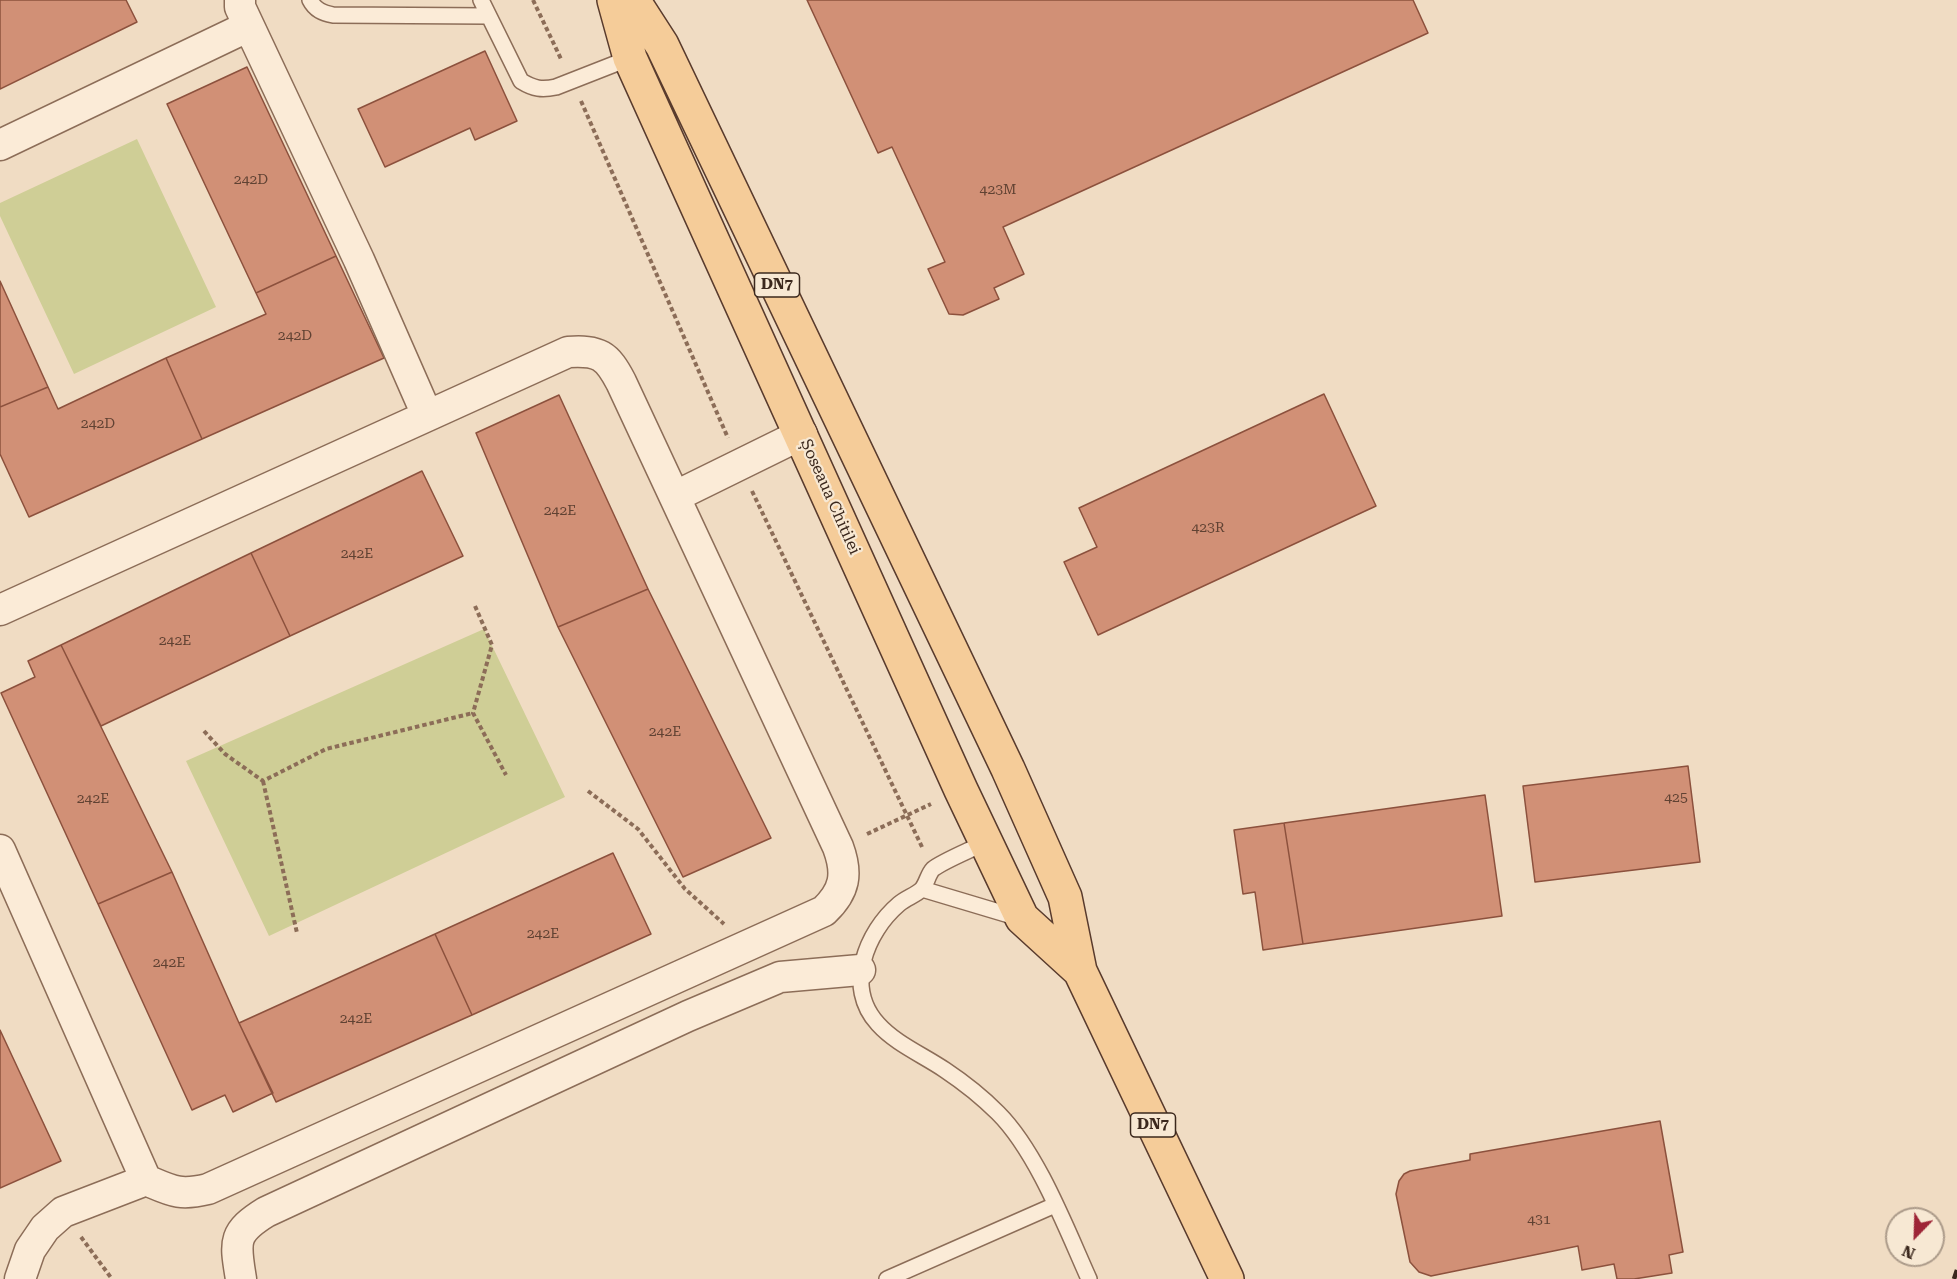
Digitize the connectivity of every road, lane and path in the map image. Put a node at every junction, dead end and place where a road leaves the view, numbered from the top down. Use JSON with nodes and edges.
{"nodes":[{"id":1,"x":310,"y":0,"type":"edge"},
{"id":2,"x":481,"y":0,"type":"edge"},
{"id":3,"x":533,"y":0,"type":"edge"},
{"id":4,"x":614,"y":0,"type":"edge"},
{"id":5,"x":633,"y":0,"type":"edge"},
{"id":6,"x":245,"y":13,"type":"edge"},
{"id":7,"x":488,"y":16,"type":"junction"},
{"id":8,"x":630,"y":58,"type":"junction"},
{"id":9,"x":572,"y":81,"type":"junction"},
{"id":10,"x":0,"y":145,"type":"edge"},
{"id":11,"x":427,"y":415,"type":"junction"},
{"id":12,"x":801,"y":434,"type":"junction"},
{"id":13,"x":739,"y":465,"type":"junction"},
{"id":14,"x":676,"y":496,"type":"junction"},
{"id":15,"x":475,"y":606,"type":"dead end"},
{"id":16,"x":0,"y":610,"type":"edge"},
{"id":17,"x":473,"y":713,"type":"junction"},
{"id":18,"x":204,"y":730,"type":"dead end"},
{"id":19,"x":506,"y":775,"type":"dead end"},
{"id":20,"x":263,"y":781,"type":"junction"},
{"id":21,"x":588,"y":791,"type":"dead end"},
{"id":22,"x":906,"y":815,"type":"junction"},
{"id":23,"x":1030,"y":821,"type":"junction"},
{"id":24,"x":986,"y":842,"type":"junction"},
{"id":25,"x":837,"y":847,"type":"junction"},
{"id":26,"x":0,"y":850,"type":"edge"},
{"id":27,"x":933,"y":870,"type":"junction"},
{"id":28,"x":922,"y":889,"type":"junction"},
{"id":29,"x":1022,"y":918,"type":"junction"},
{"id":30,"x":297,"y":933,"type":"dead end"},
{"id":31,"x":748,"y":946,"type":"junction"},
{"id":32,"x":860,"y":970,"type":"junction"},
{"id":33,"x":1080,"y":971,"type":"junction"},
{"id":34,"x":146,"y":1180,"type":"junction"},
{"id":35,"x":1055,"y":1205,"type":"junction"},
{"id":36,"x":63,"y":1212,"type":"junction"},
{"id":37,"x":20,"y":1279,"type":"edge"},
{"id":38,"x":112,"y":1279,"type":"edge"},
{"id":39,"x":241,"y":1279,"type":"edge"},
{"id":40,"x":887,"y":1279,"type":"edge"},
{"id":41,"x":1089,"y":1279,"type":"edge"},
{"id":42,"x":1227,"y":1279,"type":"edge"}],
"edges":[{"from":1,"to":7,"type":"lane"},
{"from":2,"to":7,"type":"lane"},
{"from":3,"to":9,"type":"path"},
{"from":4,"to":8,"type":"main road","name":"Șoseaua Chitilei","number":"DN7"},
{"from":5,"to":23,"type":"main road","name":"Șoseaua Chitilei","number":"DN7"},
{"from":6,"to":10,"type":"street"},
{"from":6,"to":11,"type":"street"},
{"from":7,"to":9,"type":"lane"},
{"from":8,"to":9,"type":"lane"},
{"from":8,"to":12,"type":"main road","name":"Șoseaua Chitilei","number":"DN7"},
{"from":9,"to":13,"type":"path"},
{"from":11,"to":14,"type":"street"},
{"from":11,"to":16,"type":"street"},
{"from":12,"to":13,"type":"street"},
{"from":12,"to":24,"type":"main road","name":"Șoseaua Chitilei","number":"DN7"},
{"from":13,"to":14,"type":"street"},
{"from":13,"to":22,"type":"path"},
{"from":14,"to":25,"type":"street"},
{"from":15,"to":17,"type":"path"},
{"from":17,"to":19,"type":"path"},
{"from":17,"to":20,"type":"path"},
{"from":18,"to":20,"type":"path"},
{"from":20,"to":30,"type":"path"},
{"from":21,"to":31,"type":"path"},
{"from":22,"to":25,"type":"path"},
{"from":22,"to":27,"type":"path"},
{"from":23,"to":24,"type":"main road"},
{"from":23,"to":33,"type":"main road","name":"Șoseaua Chitilei","number":"DN7"},
{"from":24,"to":27,"type":"lane"},
{"from":24,"to":29,"type":"main road","name":"Șoseaua Chitilei","number":"DN7"},
{"from":25,"to":31,"type":"street"},
{"from":26,"to":34,"type":"street"},
{"from":27,"to":28,"type":"lane"},
{"from":28,"to":29,"type":"lane"},
{"from":28,"to":32,"type":"lane"},
{"from":29,"to":33,"type":"main road","name":"Șoseaua Chitilei","number":"DN7"},
{"from":31,"to":34,"type":"street"},
{"from":32,"to":35,"type":"lane"},
{"from":32,"to":39,"type":"street"},
{"from":33,"to":42,"type":"main road","name":"Șoseaua Chitilei","number":"DN7"},
{"from":34,"to":36,"type":"street"},
{"from":35,"to":40,"type":"lane"},
{"from":35,"to":41,"type":"lane"},
{"from":36,"to":37,"type":"street"},
{"from":36,"to":38,"type":"path"}]}
